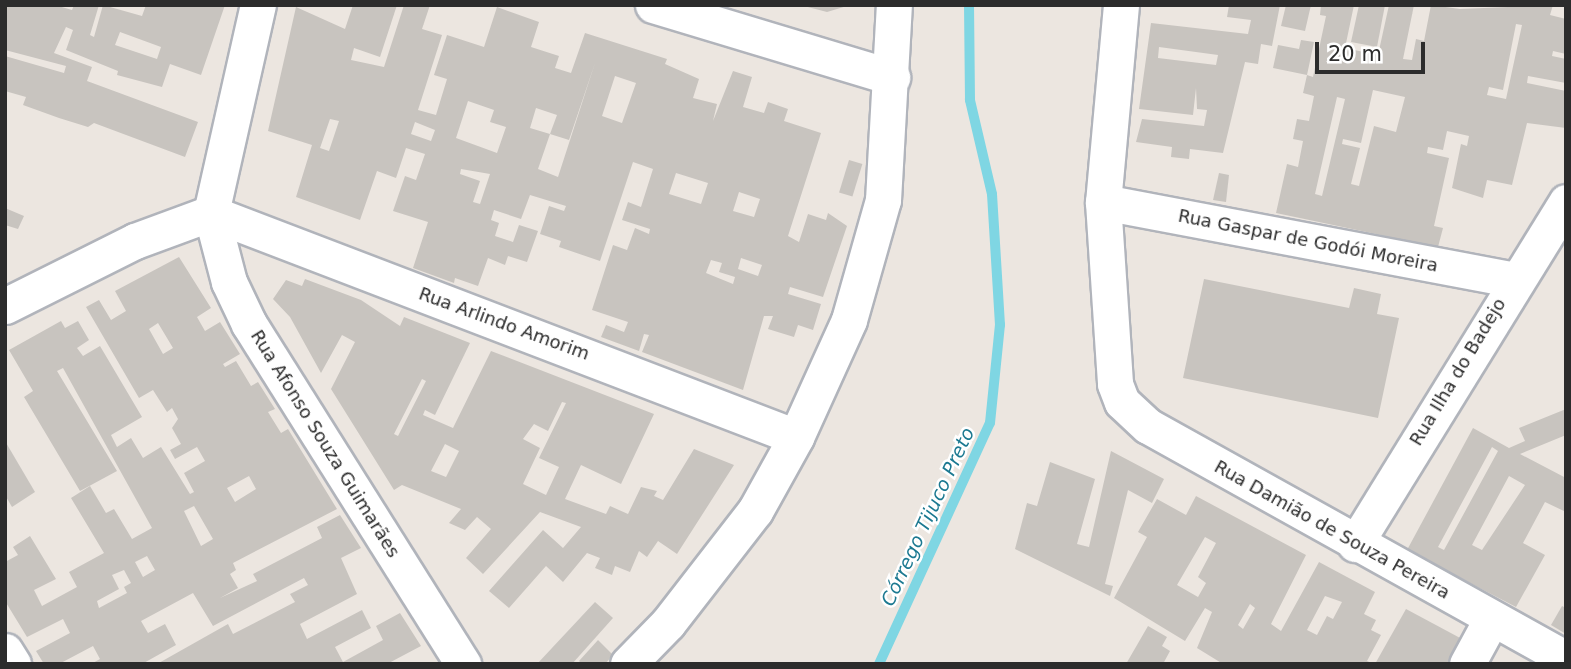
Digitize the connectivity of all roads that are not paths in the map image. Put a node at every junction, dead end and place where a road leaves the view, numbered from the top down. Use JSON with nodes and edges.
{"nodes":[{"id":1,"x":258,"y":5,"type":"edge"},
{"id":2,"x":653,"y":5,"type":"edge"},
{"id":3,"x":894,"y":5,"type":"edge"},
{"id":4,"x":1121,"y":5,"type":"edge"},
{"id":5,"x":892,"y":77,"type":"junction"},
{"id":6,"x":1103,"y":202,"type":"junction"},
{"id":7,"x":1566,"y":202,"type":"edge"},
{"id":8,"x":211,"y":214,"type":"junction"},
{"id":9,"x":1514,"y":280,"type":"junction"},
{"id":10,"x":5,"y":306,"type":"edge"},
{"id":11,"x":796,"y":437,"type":"junction"},
{"id":12,"x":1355,"y":544,"type":"junction"},
{"id":13,"x":1492,"y":618,"type":"junction"},
{"id":14,"x":5,"y":652,"type":"edge"},
{"id":15,"x":1566,"y":659,"type":"edge"},
{"id":16,"x":13,"y":664,"type":"edge"},
{"id":17,"x":463,"y":664,"type":"edge"},
{"id":18,"x":628,"y":664,"type":"edge"},
{"id":19,"x":1467,"y":664,"type":"edge"}],
"edges":[{"from":1,"to":8,"type":"street"},
{"from":2,"to":5,"type":"street"},
{"from":3,"to":5,"type":"street"},
{"from":4,"to":6,"type":"street"},
{"from":5,"to":11,"type":"street"},
{"from":6,"to":9,"type":"street","name":"Rua Gaspar de Godói Moreira"},
{"from":6,"to":12,"type":"street","name":"Rua Damião de Souza Pereira"},
{"from":7,"to":9,"type":"street","name":"Rua Ilha do Badejo"},
{"from":8,"to":10,"type":"street"},
{"from":8,"to":11,"type":"street","name":"Rua Arlindo Amorim"},
{"from":8,"to":17,"type":"street","name":"Rua Afonso Souza Guimarães"},
{"from":9,"to":12,"type":"street","name":"Rua Ilha do Badejo"},
{"from":11,"to":18,"type":"street"},
{"from":12,"to":13,"type":"street","name":"Rua Damião de Souza Pereira"},
{"from":13,"to":15,"type":"street","name":"Rua Damião de Souza Pereira"},
{"from":13,"to":19,"type":"street"},
{"from":14,"to":16,"type":"street"}]}
